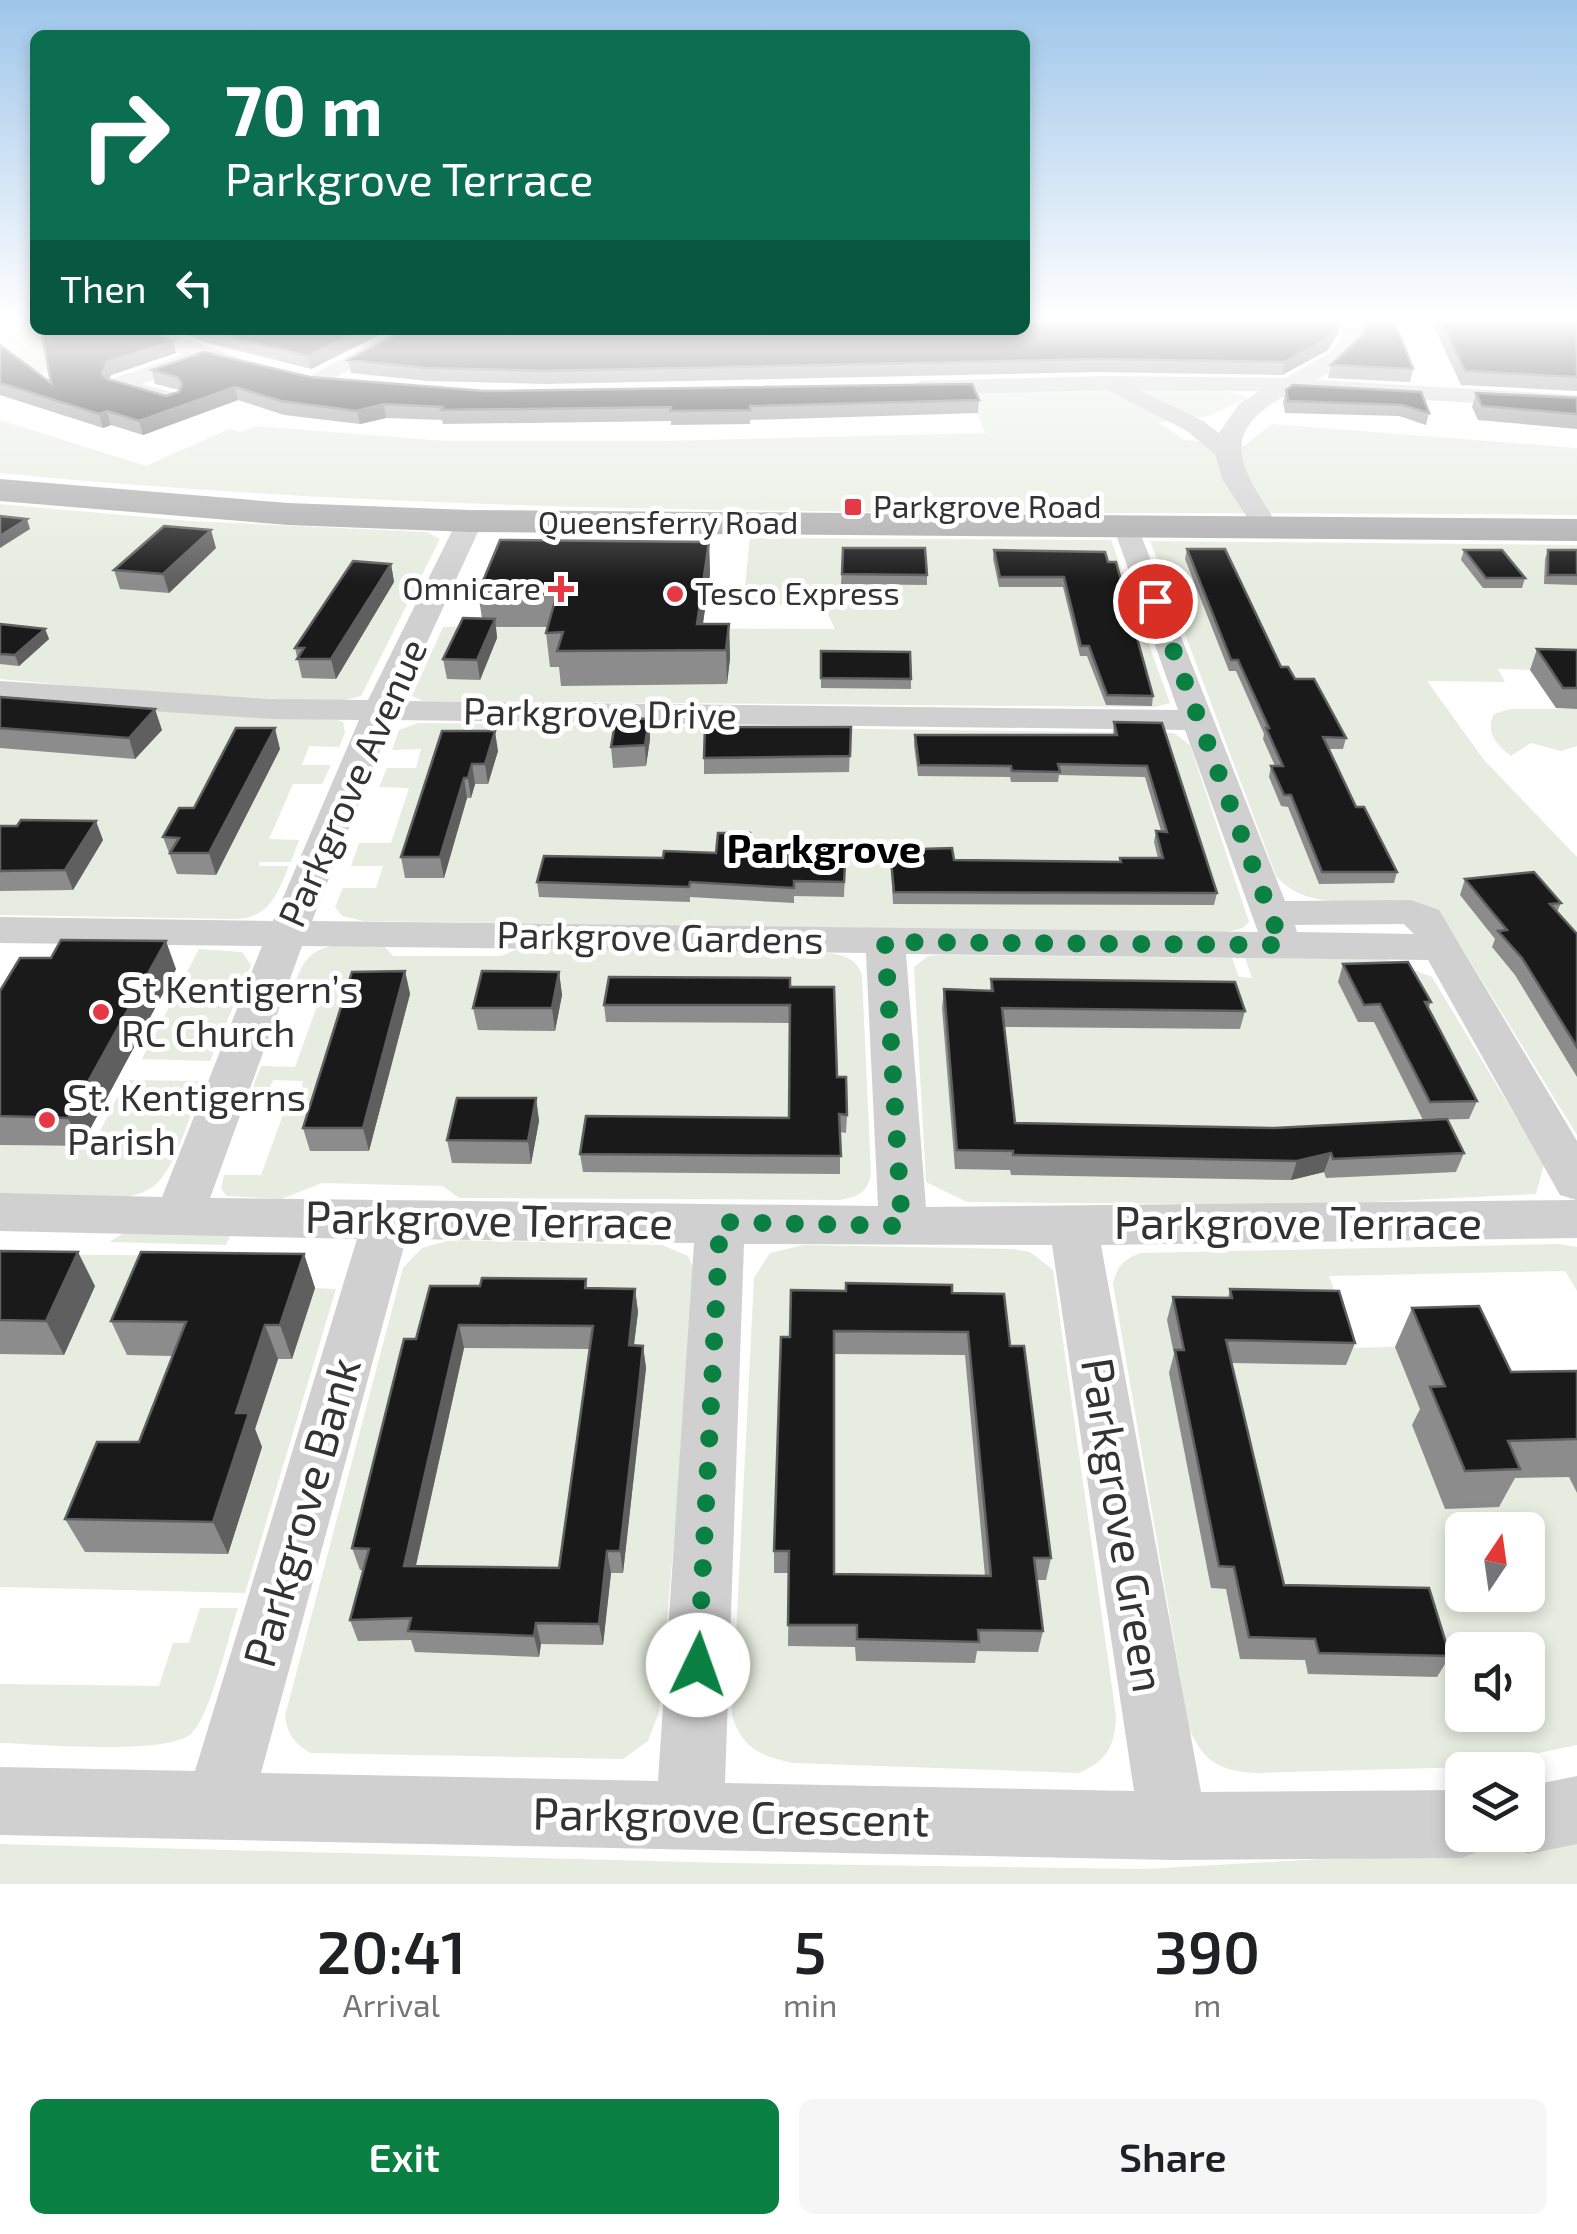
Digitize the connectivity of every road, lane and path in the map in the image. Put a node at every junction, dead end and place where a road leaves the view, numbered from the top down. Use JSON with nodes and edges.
{"nodes":[{"id":1,"x":1152,"y":406,"type":"edge"},
{"id":2,"x":1255,"y":406,"type":"edge"},
{"id":3,"x":1227,"y":451,"type":"junction"},
{"id":4,"x":0,"y":490,"type":"edge"},
{"id":5,"x":470,"y":522,"type":"junction"},
{"id":6,"x":1126,"y":526,"type":"junction"},
{"id":7,"x":1266,"y":527,"type":"junction"},
{"id":8,"x":1577,"y":530,"type":"edge"},
{"id":9,"x":0,"y":691,"type":"edge"},
{"id":10,"x":379,"y":712,"type":"junction"},
{"id":11,"x":1200,"y":720,"type":"junction"},
{"id":12,"x":1276,"y":929,"type":"junction"},
{"id":13,"x":0,"y":930,"type":"edge"},
{"id":14,"x":286,"y":933,"type":"junction"},
{"id":15,"x":885,"y":942,"type":"junction"},
{"id":16,"x":1577,"y":1182,"type":"edge"},
{"id":17,"x":0,"y":1212,"type":"edge"},
{"id":18,"x":178,"y":1216,"type":"junction"},
{"id":19,"x":386,"y":1219,"type":"junction"},
{"id":20,"x":1577,"y":1219,"type":"edge"},
{"id":21,"x":720,"y":1222,"type":"junction"},
{"id":22,"x":1073,"y":1224,"type":"junction"},
{"id":23,"x":902,"y":1226,"type":"junction"},
{"id":24,"x":0,"y":1802,"type":"edge"},
{"id":25,"x":218,"y":1806,"type":"junction"},
{"id":26,"x":1577,"y":1810,"type":"edge"},
{"id":27,"x":690,"y":1816,"type":"junction"},
{"id":28,"x":1545,"y":1817,"type":"edge"},
{"id":29,"x":1445,"y":1824,"type":"edge"},
{"id":30,"x":1173,"y":1826,"type":"junction"}],
"edges":[{"from":1,"to":3,"type":"street"},
{"from":2,"to":3,"type":"street"},
{"from":3,"to":7,"type":"street"},
{"from":4,"to":5,"type":"main road","name":"Queensferry Road"},
{"from":5,"to":6,"type":"main road","name":"Queensferry Road"},
{"from":5,"to":10,"type":"street","name":"Parkgrove Avenue"},
{"from":6,"to":7,"type":"main road","name":"Queensferry Road"},
{"from":6,"to":11,"type":"street"},
{"from":7,"to":8,"type":"main road","name":"Queensferry Road"},
{"from":9,"to":10,"type":"street","name":"Parkgrove Drive"},
{"from":10,"to":11,"type":"street","name":"Parkgrove Drive"},
{"from":10,"to":14,"type":"street","name":"Parkgrove Avenue"},
{"from":11,"to":12,"type":"street"},
{"from":12,"to":15,"type":"street","name":"Parkgrove Gardens"},
{"from":12,"to":16,"type":"street"},
{"from":13,"to":14,"type":"street","name":"Parkgrove Gardens"},
{"from":14,"to":15,"type":"street","name":"Parkgrove Gardens"},
{"from":14,"to":18,"type":"street","name":"Parkgrove Avenue"},
{"from":15,"to":23,"type":"street"},
{"from":17,"to":18,"type":"street","name":"Parkgrove Terrace"},
{"from":18,"to":19,"type":"street","name":"Parkgrove Terrace"},
{"from":19,"to":21,"type":"street","name":"Parkgrove Terrace"},
{"from":19,"to":25,"type":"street","name":"Parkgrove Bank"},
{"from":20,"to":22,"type":"street","name":"Parkgrove Terrace"},
{"from":21,"to":23,"type":"street","name":"Parkgrove Terrace"},
{"from":21,"to":27,"type":"street"},
{"from":22,"to":23,"type":"street","name":"Parkgrove Terrace"},
{"from":22,"to":30,"type":"street","name":"Parkgrove Green"},
{"from":24,"to":25,"type":"street","name":"Parkgrove Crescent"},
{"from":25,"to":27,"type":"street","name":"Parkgrove Crescent"},
{"from":26,"to":28,"type":"street"},
{"from":27,"to":30,"type":"street","name":"Parkgrove Crescent"},
{"from":29,"to":30,"type":"street","name":"Parkgrove Crescent"}]}
